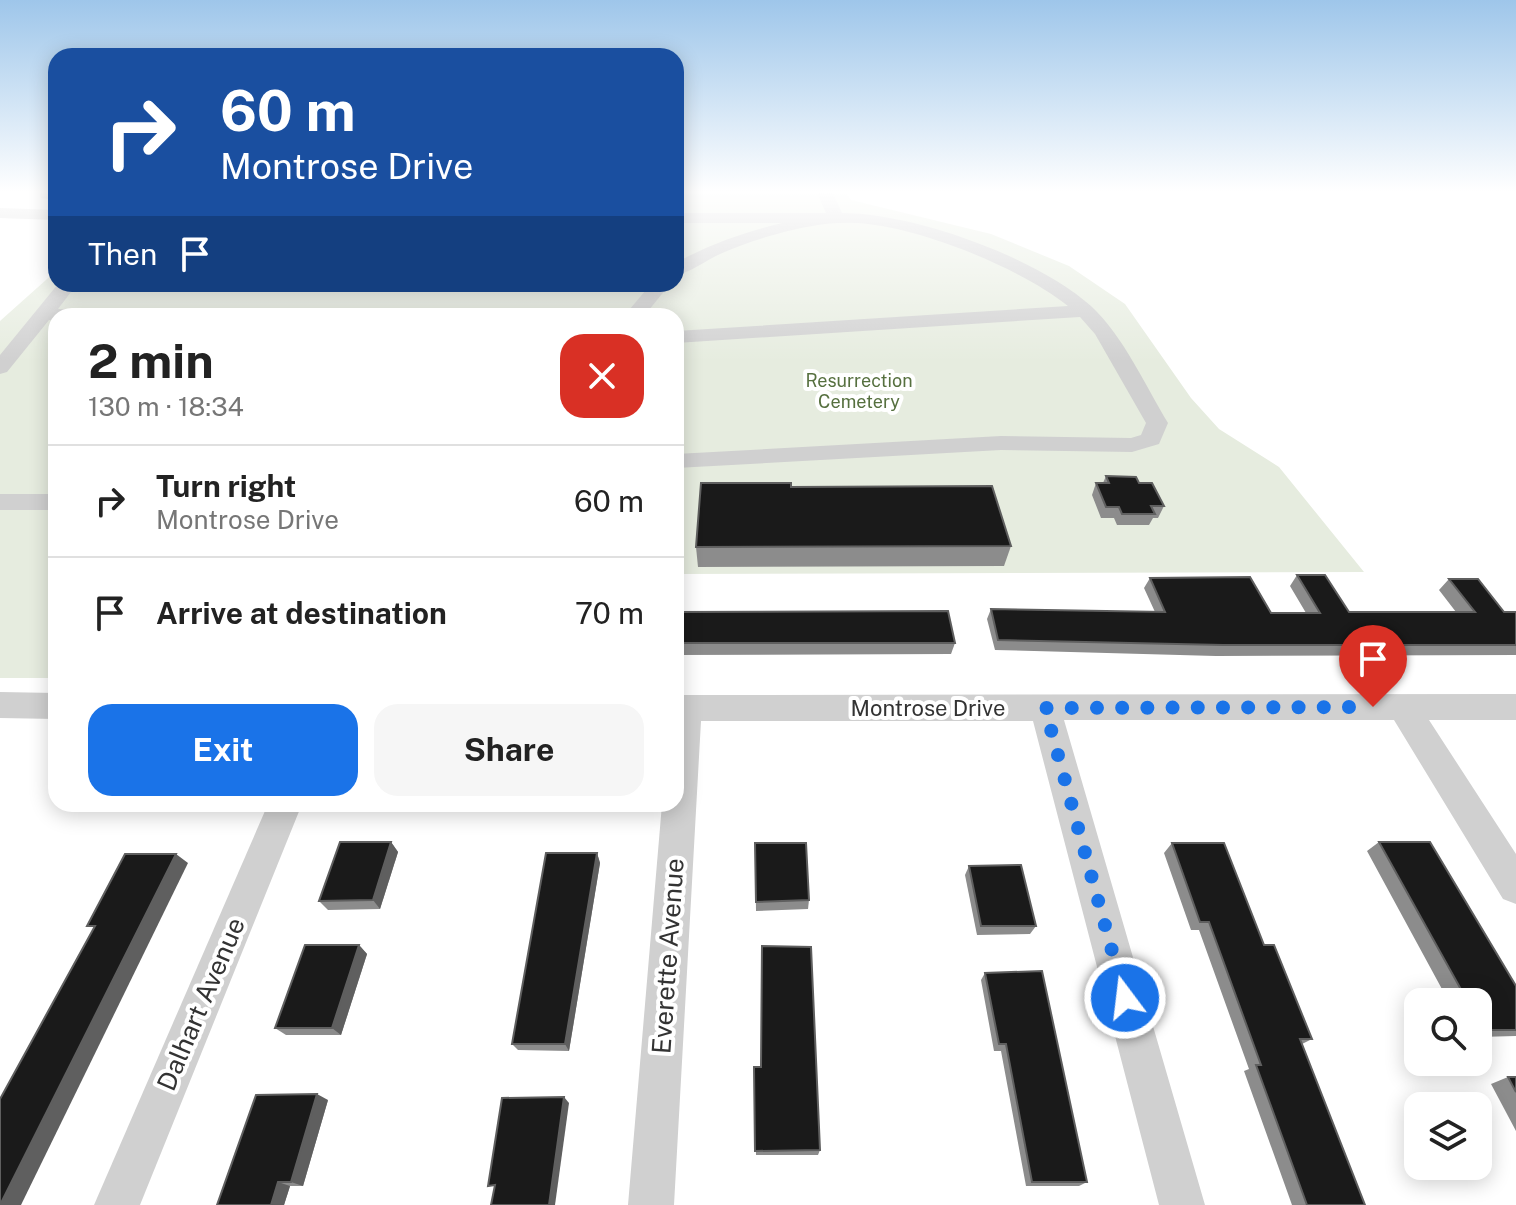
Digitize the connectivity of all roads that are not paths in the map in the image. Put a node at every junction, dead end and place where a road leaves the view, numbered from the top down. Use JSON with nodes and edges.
{"nodes":[{"id":1,"x":718,"y":249,"type":"edge"},
{"id":2,"x":976,"y":249,"type":"edge"},
{"id":3,"x":684,"y":266,"type":"edge"},
{"id":4,"x":61,"y":292,"type":"edge"},
{"id":5,"x":654,"y":292,"type":"edge"},
{"id":6,"x":641,"y":308,"type":"edge"},
{"id":7,"x":1085,"y":311,"type":"junction"},
{"id":8,"x":41,"y":314,"type":"junction"},
{"id":9,"x":48,"y":314,"type":"edge"},
{"id":10,"x":684,"y":336,"type":"edge"},
{"id":11,"x":0,"y":368,"type":"edge"},
{"id":12,"x":684,"y":461,"type":"edge"},
{"id":13,"x":0,"y":502,"type":"edge"},
{"id":14,"x":48,"y":502,"type":"edge"},
{"id":15,"x":0,"y":705,"type":"edge"},
{"id":16,"x":48,"y":706,"type":"edge"},
{"id":17,"x":1403,"y":707,"type":"junction"},
{"id":18,"x":1516,"y":707,"type":"edge"},
{"id":19,"x":684,"y":708,"type":"edge"},
{"id":20,"x":1045,"y":708,"type":"junction"},
{"id":21,"x":282,"y":812,"type":"edge"},
{"id":22,"x":675,"y":812,"type":"edge"},
{"id":23,"x":1516,"y":886,"type":"edge"},
{"id":24,"x":117,"y":1205,"type":"edge"},
{"id":25,"x":651,"y":1205,"type":"edge"},
{"id":26,"x":1182,"y":1205,"type":"edge"}],
"edges":[{"from":1,"to":3,"type":"street"},
{"from":2,"to":7,"type":"street"},
{"from":4,"to":8,"type":"street"},
{"from":5,"to":6,"type":"street"},
{"from":7,"to":10,"type":"street"},
{"from":7,"to":12,"type":"street"},
{"from":8,"to":9,"type":"street"},
{"from":8,"to":11,"type":"street"},
{"from":13,"to":14,"type":"street"},
{"from":15,"to":16,"type":"street"},
{"from":17,"to":18,"type":"street","name":"Montrose Drive"},
{"from":17,"to":20,"type":"street","name":"Montrose Drive"},
{"from":17,"to":23,"type":"street"},
{"from":19,"to":20,"type":"street","name":"Montrose Drive"},
{"from":20,"to":26,"type":"street"},
{"from":21,"to":24,"type":"street","name":"Dalhart Avenue"},
{"from":22,"to":25,"type":"street","name":"Everette Avenue"}]}
